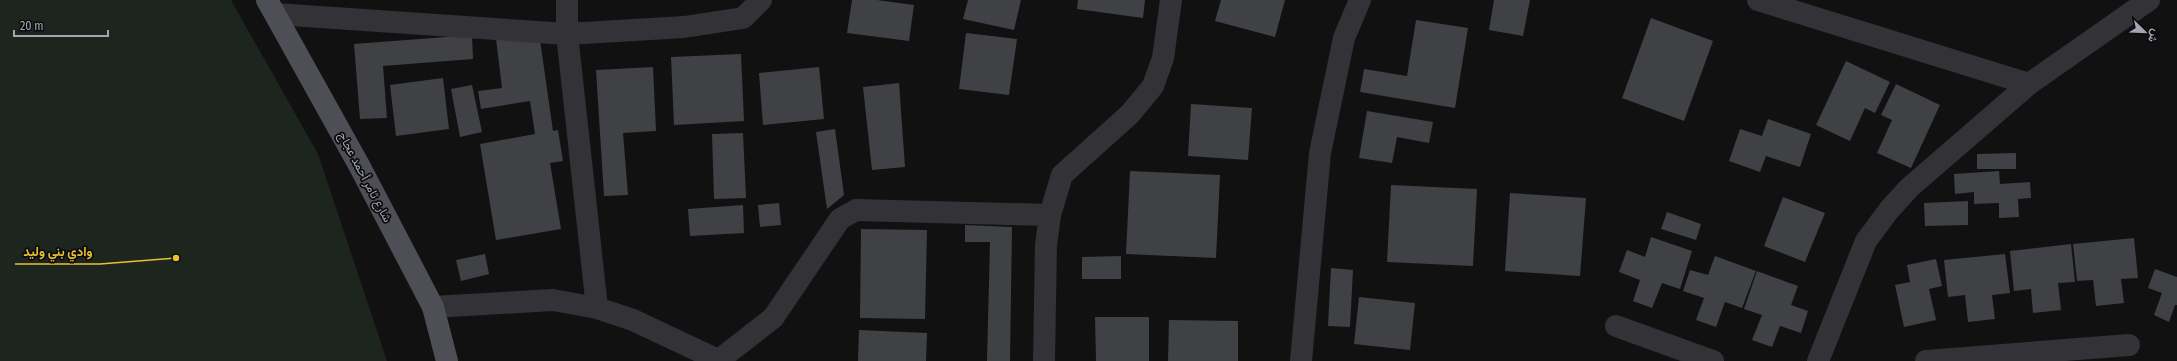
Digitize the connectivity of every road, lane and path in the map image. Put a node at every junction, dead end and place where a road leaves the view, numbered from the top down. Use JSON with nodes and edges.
{"nodes":[{"id":1,"x":567,"y":0,"type":"edge"},
{"id":2,"x":761,"y":0,"type":"edge"},
{"id":3,"x":1171,"y":0,"type":"edge"},
{"id":4,"x":1360,"y":0,"type":"edge"},
{"id":5,"x":1758,"y":0,"type":"edge"},
{"id":6,"x":2149,"y":0,"type":"edge"},
{"id":7,"x":272,"y":7,"type":"edge"},
{"id":8,"x":567,"y":34,"type":"junction"},
{"id":9,"x":2029,"y":84,"type":"junction"},
{"id":10,"x":1050,"y":215,"type":"junction"},
{"id":11,"x":433,"y":307,"type":"junction"},
{"id":12,"x":597,"y":308,"type":"junction"},
{"id":13,"x":1616,"y":326,"type":"dead end"},
{"id":14,"x":2129,"y":344,"type":"dead end"},
{"id":15,"x":720,"y":360,"type":"edge"},
{"id":16,"x":447,"y":361,"type":"edge"},
{"id":17,"x":1044,"y":361,"type":"edge"},
{"id":18,"x":1301,"y":361,"type":"edge"},
{"id":19,"x":1713,"y":361,"type":"edge"},
{"id":20,"x":1818,"y":361,"type":"edge"},
{"id":21,"x":1926,"y":361,"type":"edge"}],
"edges":[{"from":1,"to":8,"type":"street"},
{"from":2,"to":8,"type":"street"},
{"from":3,"to":10,"type":"street"},
{"from":4,"to":18,"type":"street"},
{"from":5,"to":9,"type":"street"},
{"from":6,"to":9,"type":"street"},
{"from":7,"to":8,"type":"street"},
{"from":7,"to":11,"type":"main road","name":"شارع ثامر أحمد عجاج"},
{"from":8,"to":12,"type":"street"},
{"from":9,"to":20,"type":"street"},
{"from":10,"to":15,"type":"street"},
{"from":10,"to":17,"type":"street"},
{"from":11,"to":12,"type":"street"},
{"from":11,"to":16,"type":"main road","name":"شارع ثامر أحمد عجاج"},
{"from":12,"to":15,"type":"street"},
{"from":13,"to":19,"type":"street"},
{"from":14,"to":21,"type":"street"}]}
